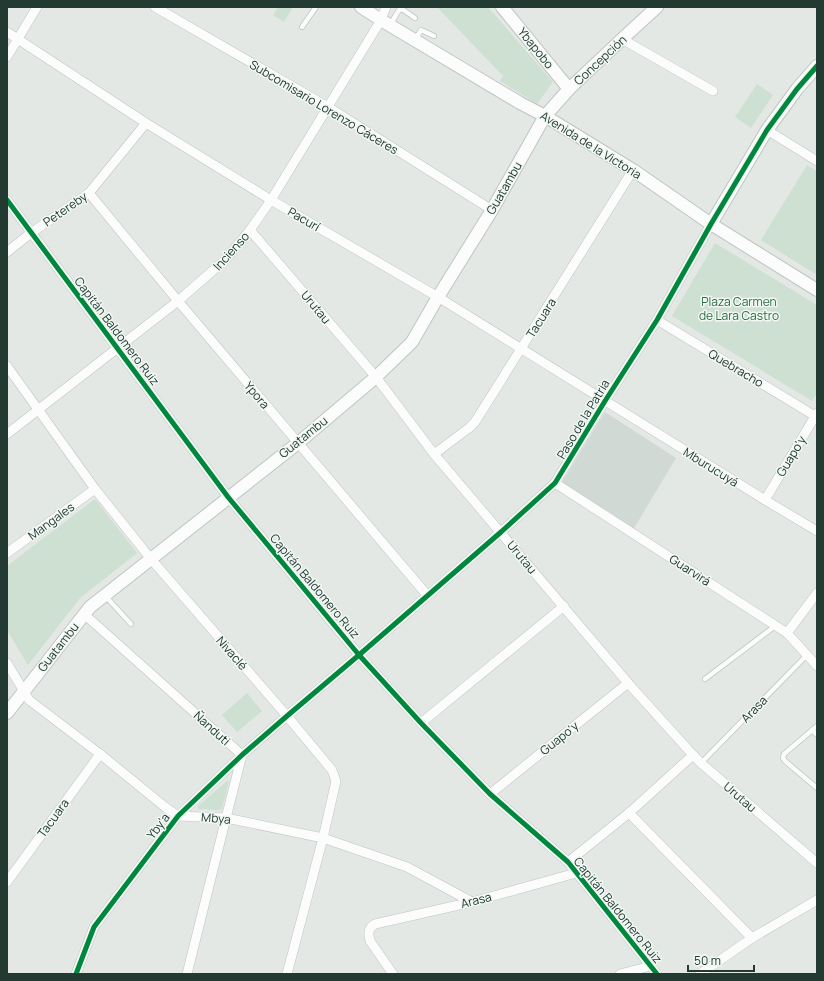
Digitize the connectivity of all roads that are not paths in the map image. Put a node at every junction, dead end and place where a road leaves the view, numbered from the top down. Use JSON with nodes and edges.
{"nodes":[{"id":1,"x":38,"y":7,"type":"edge"},
{"id":2,"x":155,"y":7,"type":"edge"},
{"id":3,"x":316,"y":7,"type":"edge"},
{"id":4,"x":361,"y":7,"type":"edge"},
{"id":5,"x":386,"y":7,"type":"edge"},
{"id":6,"x":503,"y":7,"type":"edge"},
{"id":7,"x":657,"y":7,"type":"edge"},
{"id":8,"x":415,"y":18,"type":"dead end"},
{"id":9,"x":386,"y":23,"type":"junction"},
{"id":10,"x":302,"y":27,"type":"dead end"},
{"id":11,"x":7,"y":32,"type":"edge"},
{"id":12,"x":434,"y":36,"type":"dead end"},
{"id":13,"x":19,"y":39,"type":"junction"},
{"id":14,"x":622,"y":39,"type":"junction"},
{"id":15,"x":415,"y":40,"type":"junction"},
{"id":16,"x":7,"y":57,"type":"edge"},
{"id":17,"x":817,"y":66,"type":"edge"},
{"id":18,"x":569,"y":89,"type":"junction"},
{"id":19,"x":713,"y":91,"type":"dead end"},
{"id":20,"x":328,"y":107,"type":"junction"},
{"id":21,"x":545,"y":116,"type":"junction"},
{"id":22,"x":146,"y":123,"type":"junction"},
{"id":23,"x":766,"y":130,"type":"junction"},
{"id":24,"x":817,"y":161,"type":"edge"},
{"id":25,"x":633,"y":170,"type":"junction"},
{"id":26,"x":89,"y":193,"type":"junction"},
{"id":27,"x":7,"y":200,"type":"edge"},
{"id":28,"x":271,"y":200,"type":"junction"},
{"id":29,"x":492,"y":210,"type":"junction"},
{"id":30,"x":711,"y":224,"type":"junction"},
{"id":31,"x":250,"y":230,"type":"junction"},
{"id":32,"x":31,"y":233,"type":"junction"},
{"id":33,"x":7,"y":252,"type":"edge"},
{"id":34,"x":817,"y":290,"type":"edge"},
{"id":35,"x":438,"y":297,"type":"junction"},
{"id":36,"x":178,"y":301,"type":"junction"},
{"id":37,"x":657,"y":320,"type":"junction"},
{"id":38,"x":118,"y":348,"type":"junction"},
{"id":39,"x":521,"y":349,"type":"junction"},
{"id":40,"x":7,"y":366,"type":"edge"},
{"id":41,"x":376,"y":377,"type":"junction"},
{"id":42,"x":605,"y":401,"type":"junction"},
{"id":43,"x":39,"y":410,"type":"junction"},
{"id":44,"x":816,"y":414,"type":"edge"},
{"id":45,"x":7,"y":434,"type":"edge"},
{"id":46,"x":298,"y":443,"type":"junction"},
{"id":47,"x":434,"y":454,"type":"junction"},
{"id":48,"x":555,"y":483,"type":"junction"},
{"id":49,"x":96,"y":489,"type":"junction"},
{"id":50,"x":228,"y":497,"type":"junction"},
{"id":51,"x":764,"y":500,"type":"junction"},
{"id":52,"x":817,"y":531,"type":"edge"},
{"id":53,"x":501,"y":532,"type":"junction"},
{"id":54,"x":7,"y":553,"type":"edge"},
{"id":55,"x":151,"y":559,"type":"junction"},
{"id":56,"x":817,"y":593,"type":"edge"},
{"id":57,"x":105,"y":595,"type":"junction"},
{"id":58,"x":428,"y":595,"type":"junction"},
{"id":59,"x":564,"y":606,"type":"junction"},
{"id":60,"x":84,"y":614,"type":"junction"},
{"id":61,"x":131,"y":624,"type":"dead end"},
{"id":62,"x":776,"y":626,"type":"junction"},
{"id":63,"x":787,"y":633,"type":"junction"},
{"id":64,"x":360,"y":654,"type":"junction"},
{"id":65,"x":807,"y":655,"type":"junction"},
{"id":66,"x":7,"y":662,"type":"edge"},
{"id":67,"x":817,"y":666,"type":"edge"},
{"id":68,"x":705,"y":680,"type":"dead end"},
{"id":69,"x":628,"y":683,"type":"junction"},
{"id":70,"x":24,"y":692,"type":"junction"},
{"id":71,"x":7,"y":713,"type":"edge"},
{"id":72,"x":287,"y":716,"type":"junction"},
{"id":73,"x":421,"y":722,"type":"junction"},
{"id":74,"x":817,"y":726,"type":"edge"},
{"id":75,"x":812,"y":730,"type":"junction"},
{"id":76,"x":817,"y":735,"type":"edge"},
{"id":77,"x":100,"y":754,"type":"junction"},
{"id":78,"x":242,"y":755,"type":"junction"},
{"id":79,"x":693,"y":755,"type":"junction"},
{"id":80,"x":701,"y":763,"type":"junction"},
{"id":81,"x":817,"y":788,"type":"edge"},
{"id":82,"x":490,"y":794,"type":"junction"},
{"id":83,"x":628,"y":813,"type":"junction"},
{"id":84,"x":178,"y":816,"type":"junction"},
{"id":85,"x":226,"y":818,"type":"junction"},
{"id":86,"x":323,"y":838,"type":"junction"},
{"id":87,"x":568,"y":862,"type":"junction"},
{"id":88,"x":817,"y":863,"type":"edge"},
{"id":89,"x":576,"y":873,"type":"junction"},
{"id":90,"x":7,"y":882,"type":"edge"},
{"id":91,"x":817,"y":900,"type":"edge"},
{"id":92,"x":472,"y":902,"type":"junction"},
{"id":93,"x":752,"y":938,"type":"junction"},
{"id":94,"x":650,"y":966,"type":"junction"},
{"id":95,"x":76,"y":974,"type":"edge"},
{"id":96,"x":187,"y":974,"type":"edge"},
{"id":97,"x":287,"y":974,"type":"edge"},
{"id":98,"x":393,"y":974,"type":"edge"},
{"id":99,"x":620,"y":974,"type":"edge"},
{"id":100,"x":657,"y":974,"type":"edge"},
{"id":101,"x":700,"y":974,"type":"edge"}],
"edges":[{"from":1,"to":13,"type":"street"},
{"from":2,"to":20,"type":"street","name":"Subcomisario Lorenzo Cáceres"},
{"from":3,"to":10,"type":"lane"},
{"from":4,"to":9,"type":"street","name":"Avenida de la Victoria"},
{"from":5,"to":9,"type":"street","name":"Incienso"},
{"from":6,"to":18,"type":"street","name":"Ybapobo"},
{"from":7,"to":14,"type":"street","name":"Concepción"},
{"from":8,"to":9,"type":"lane"},
{"from":9,"to":15,"type":"street","name":"Avenida de la Victoria"},
{"from":9,"to":20,"type":"street","name":"Incienso"},
{"from":11,"to":13,"type":"street","name":"Pacurí"},
{"from":12,"to":15,"type":"lane"},
{"from":13,"to":16,"type":"street"},
{"from":13,"to":22,"type":"street","name":"Pacurí"},
{"from":14,"to":18,"type":"street","name":"Concepción"},
{"from":14,"to":19,"type":"street"},
{"from":15,"to":21,"type":"street","name":"Avenida de la Victoria"},
{"from":17,"to":23,"type":"street","name":"Paso de la Patria"},
{"from":18,"to":21,"type":"street","name":"Concepción"},
{"from":20,"to":28,"type":"street","name":"Incienso"},
{"from":20,"to":29,"type":"street","name":"Subcomisario Lorenzo Cáceres"},
{"from":21,"to":25,"type":"street","name":"Avenida de la Victoria"},
{"from":21,"to":29,"type":"street","name":"Guatambu"},
{"from":22,"to":26,"type":"street","name":"Petereby"},
{"from":22,"to":28,"type":"street","name":"Pacurí"},
{"from":23,"to":24,"type":"street"},
{"from":23,"to":30,"type":"street","name":"Paso de la Patria"},
{"from":25,"to":30,"type":"street","name":"Avenida de la Victoria"},
{"from":25,"to":39,"type":"street","name":"Tacuara"},
{"from":26,"to":32,"type":"street","name":"Petereby"},
{"from":26,"to":36,"type":"street","name":"Ypora"},
{"from":27,"to":32,"type":"street","name":"Capitán Baldomero Ruiz"},
{"from":28,"to":31,"type":"street","name":"Incienso"},
{"from":28,"to":35,"type":"street","name":"Pacurí"},
{"from":29,"to":35,"type":"street","name":"Guatambu"},
{"from":30,"to":34,"type":"street","name":"Avenida de la Victoria"},
{"from":30,"to":37,"type":"street","name":"Paso de la Patria"},
{"from":31,"to":36,"type":"street","name":"Incienso"},
{"from":31,"to":41,"type":"street","name":"Urutau"},
{"from":32,"to":33,"type":"street","name":"Petereby"},
{"from":32,"to":38,"type":"street","name":"Capitán Baldomero Ruiz"},
{"from":35,"to":39,"type":"street","name":"Pacurí"},
{"from":35,"to":41,"type":"street","name":"Guatambu"},
{"from":36,"to":38,"type":"street","name":"Incienso"},
{"from":36,"to":46,"type":"street","name":"Ypora"},
{"from":37,"to":42,"type":"street","name":"Paso de la Patria"},
{"from":37,"to":44,"type":"street","name":"Quebracho"},
{"from":38,"to":43,"type":"street","name":"Incienso"},
{"from":38,"to":50,"type":"street","name":"Capitán Baldomero Ruiz"},
{"from":39,"to":42,"type":"street","name":"Pacurí"},
{"from":39,"to":47,"type":"street","name":"Tacuara"},
{"from":40,"to":43,"type":"street","name":"Nivaclé"},
{"from":41,"to":46,"type":"street","name":"Guatambu"},
{"from":41,"to":47,"type":"street","name":"Urutau"},
{"from":42,"to":48,"type":"street","name":"Paso de la Patria"},
{"from":42,"to":51,"type":"street","name":"Mburucuyá"},
{"from":43,"to":45,"type":"street","name":"Incienso"},
{"from":43,"to":49,"type":"street","name":"Nivaclé"},
{"from":44,"to":51,"type":"street","name":"Guapo'y"},
{"from":46,"to":50,"type":"street","name":"Guatambu"},
{"from":46,"to":58,"type":"street","name":"Ypora"},
{"from":47,"to":53,"type":"street","name":"Urutau"},
{"from":48,"to":53,"type":"street","name":"Paso de la Patria"},
{"from":48,"to":62,"type":"street","name":"Guarvirá"},
{"from":49,"to":54,"type":"street","name":"Mangales"},
{"from":49,"to":55,"type":"street","name":"Nivaclé"},
{"from":50,"to":55,"type":"street","name":"Guatambu"},
{"from":50,"to":64,"type":"street","name":"Capitán Baldomero Ruiz"},
{"from":51,"to":52,"type":"street","name":"Mburucuyá"},
{"from":53,"to":58,"type":"street","name":"Paso de la Patria"},
{"from":53,"to":59,"type":"street","name":"Urutau"},
{"from":55,"to":57,"type":"street","name":"Guatambu"},
{"from":55,"to":72,"type":"street","name":"Nivaclé"},
{"from":56,"to":63,"type":"street"},
{"from":57,"to":60,"type":"street","name":"Guatambu"},
{"from":57,"to":61,"type":"lane"},
{"from":58,"to":64,"type":"street","name":"Paso de la Patria"},
{"from":59,"to":69,"type":"street","name":"Urutau"},
{"from":59,"to":73,"type":"street"},
{"from":60,"to":70,"type":"street","name":"Guatambu"},
{"from":60,"to":78,"type":"street","name":"Ñanduti"},
{"from":62,"to":63,"type":"street","name":"Guarvirá"},
{"from":62,"to":68,"type":"lane"},
{"from":63,"to":65,"type":"street","name":"Guarvirá"},
{"from":64,"to":72,"type":"street","name":"Paso de la Patria"},
{"from":64,"to":73,"type":"street","name":"Capitán Baldomero Ruiz"},
{"from":65,"to":67,"type":"street","name":"Guarvirá"},
{"from":65,"to":80,"type":"lane","name":"Arasa"},
{"from":66,"to":70,"type":"street"},
{"from":69,"to":79,"type":"street","name":"Urutau"},
{"from":69,"to":82,"type":"street","name":"Guapo'y"},
{"from":70,"to":71,"type":"street","name":"Guatambu"},
{"from":70,"to":77,"type":"street"},
{"from":72,"to":78,"type":"street","name":"Yby'a"},
{"from":72,"to":86,"type":"street","name":"Nivaclé"},
{"from":73,"to":82,"type":"street","name":"Capitán Baldomero Ruiz"},
{"from":74,"to":75,"type":"lane"},
{"from":75,"to":76,"type":"lane"},
{"from":75,"to":81,"type":"lane"},
{"from":77,"to":84,"type":"street"},
{"from":77,"to":90,"type":"street","name":"Tacuara"},
{"from":78,"to":84,"type":"street","name":"Yby'a"},
{"from":78,"to":85,"type":"street"},
{"from":79,"to":80,"type":"street","name":"Urutau"},
{"from":79,"to":83,"type":"street"},
{"from":80,"to":88,"type":"street","name":"Urutau"},
{"from":82,"to":87,"type":"street","name":"Capitán Baldomero Ruiz"},
{"from":83,"to":87,"type":"street"},
{"from":83,"to":93,"type":"street"},
{"from":84,"to":85,"type":"street","name":"Mbya"},
{"from":84,"to":95,"type":"street","name":"Yby'a"},
{"from":85,"to":86,"type":"street","name":"Mbya"},
{"from":85,"to":96,"type":"street"},
{"from":86,"to":92,"type":"street","name":"Mbya"},
{"from":86,"to":97,"type":"street","name":"Nivaclé"},
{"from":87,"to":89,"type":"street","name":"Capitán Baldomero Ruiz"},
{"from":89,"to":92,"type":"street","name":"Arasa"},
{"from":89,"to":94,"type":"street","name":"Capitán Baldomero Ruiz"},
{"from":91,"to":93,"type":"street"},
{"from":92,"to":98,"type":"street","name":"Arasa"},
{"from":93,"to":101,"type":"street"},
{"from":94,"to":99,"type":"street"},
{"from":94,"to":100,"type":"street","name":"Capitán Baldomero Ruiz"}]}
